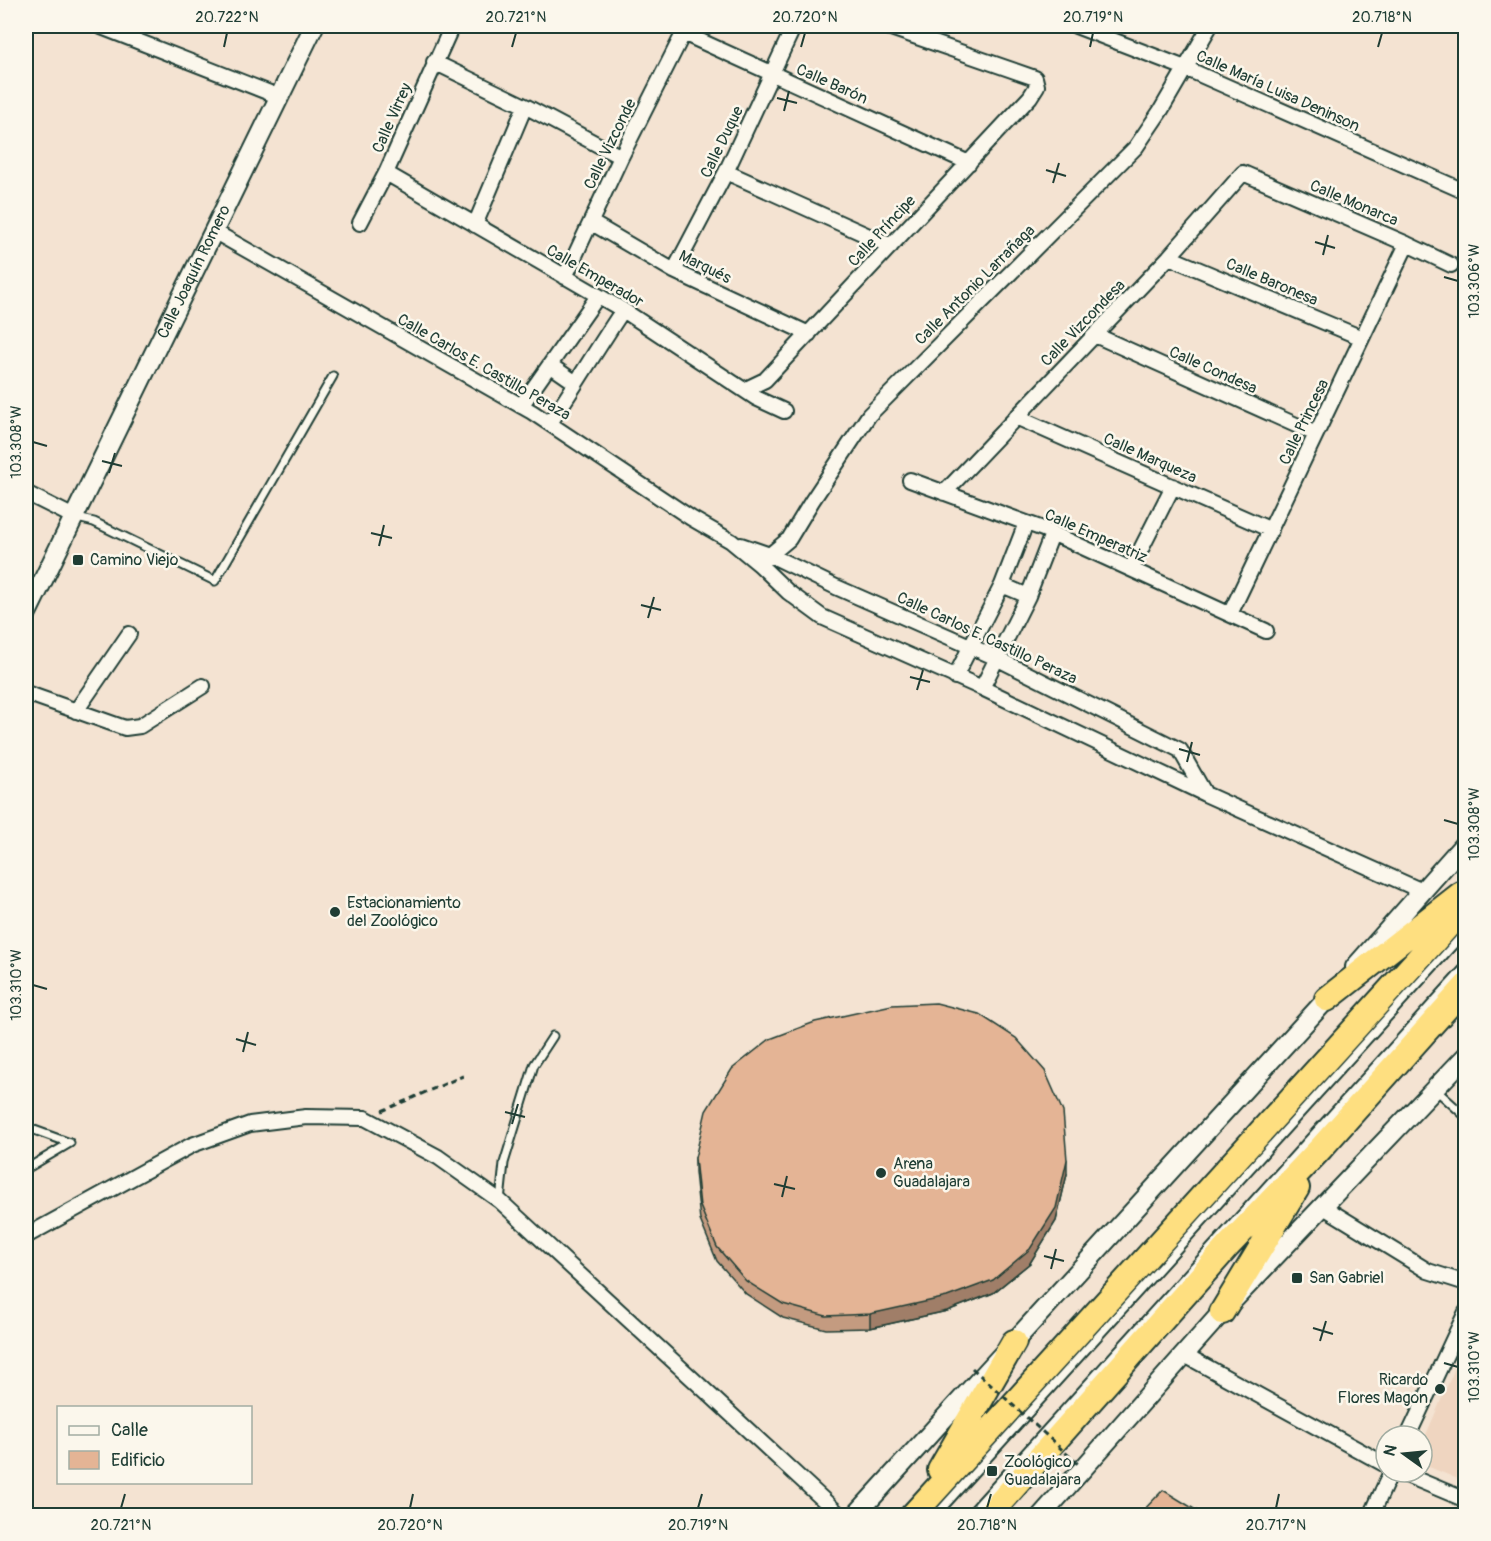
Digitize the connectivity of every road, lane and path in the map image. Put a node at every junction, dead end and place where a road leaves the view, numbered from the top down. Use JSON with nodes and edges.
{"nodes":[{"id":1,"x":99,"y":26,"type":"edge"},
{"id":2,"x":314,"y":26,"type":"edge"},
{"id":3,"x":452,"y":26,"type":"edge"},
{"id":4,"x":794,"y":26,"type":"edge"},
{"id":5,"x":1076,"y":26,"type":"edge"},
{"id":6,"x":1210,"y":26,"type":"edge"},
{"id":7,"x":891,"y":27,"type":"edge"},
{"id":8,"x":685,"y":29,"type":"edge"},
{"id":9,"x":434,"y":62,"type":"junction"},
{"id":10,"x":1185,"y":68,"type":"junction"},
{"id":11,"x":773,"y":75,"type":"junction"},
{"id":12,"x":280,"y":97,"type":"junction"},
{"id":13,"x":525,"y":106,"type":"junction"},
{"id":14,"x":621,"y":158,"type":"junction"},
{"id":15,"x":969,"y":163,"type":"junction"},
{"id":16,"x":726,"y":172,"type":"junction"},
{"id":17,"x":386,"y":173,"type":"junction"},
{"id":18,"x":1243,"y":173,"type":"joint"},
{"id":19,"x":1466,"y":192,"type":"edge"},
{"id":20,"x":360,"y":223,"type":"dead end"},
{"id":21,"x":591,"y":223,"type":"junction"},
{"id":22,"x":475,"y":225,"type":"junction"},
{"id":23,"x":215,"y":232,"type":"junction"},
{"id":24,"x":1407,"y":244,"type":"junction"},
{"id":25,"x":891,"y":246,"type":"junction"},
{"id":26,"x":1169,"y":256,"type":"junction"},
{"id":27,"x":1451,"y":265,"type":"dead end"},
{"id":28,"x":674,"y":271,"type":"junction"},
{"id":29,"x":565,"y":277,"type":"junction"},
{"id":30,"x":598,"y":296,"type":"junction"},
{"id":31,"x":623,"y":310,"type":"junction"},
{"id":32,"x":809,"y":334,"type":"junction"},
{"id":33,"x":1095,"y":335,"type":"junction"},
{"id":34,"x":1362,"y":338,"type":"junction"},
{"id":35,"x":550,"y":365,"type":"junction"},
{"id":36,"x":333,"y":376,"type":"dead end"},
{"id":37,"x":576,"y":383,"type":"junction"},
{"id":38,"x":744,"y":390,"type":"junction"},
{"id":39,"x":521,"y":405,"type":"junction"},
{"id":40,"x":784,"y":411,"type":"dead end"},
{"id":41,"x":1016,"y":417,"type":"junction"},
{"id":42,"x":550,"y":423,"type":"junction"},
{"id":43,"x":1317,"y":434,"type":"junction"},
{"id":44,"x":910,"y":480,"type":"dead end"},
{"id":45,"x":1173,"y":486,"type":"junction"},
{"id":46,"x":26,"y":493,"type":"edge"},
{"id":47,"x":944,"y":493,"type":"junction"},
{"id":48,"x":74,"y":517,"type":"junction"},
{"id":49,"x":1026,"y":523,"type":"junction"},
{"id":50,"x":1271,"y":530,"type":"junction"},
{"id":51,"x":1052,"y":534,"type":"junction"},
{"id":52,"x":765,"y":560,"type":"junction"},
{"id":53,"x":1131,"y":569,"type":"junction"},
{"id":54,"x":1002,"y":585,"type":"junction"},
{"id":55,"x":1028,"y":596,"type":"junction"},
{"id":56,"x":1230,"y":614,"type":"junction"},
{"id":57,"x":26,"y":615,"type":"edge"},
{"id":58,"x":1266,"y":631,"type":"dead end"},
{"id":59,"x":129,"y":634,"type":"dead end"},
{"id":60,"x":971,"y":647,"type":"junction"},
{"id":61,"x":998,"y":659,"type":"junction"},
{"id":62,"x":955,"y":677,"type":"junction"},
{"id":63,"x":202,"y":686,"type":"dead end"},
{"id":64,"x":982,"y":688,"type":"junction"},
{"id":65,"x":26,"y":693,"type":"edge"},
{"id":66,"x":76,"y":711,"type":"junction"},
{"id":67,"x":1205,"y":794,"type":"junction"},
{"id":68,"x":1466,"y":842,"type":"edge"},
{"id":69,"x":1466,"y":890,"type":"edge"},
{"id":70,"x":1422,"y":891,"type":"junction"},
{"id":71,"x":1466,"y":906,"type":"edge"},
{"id":72,"x":1466,"y":931,"type":"edge"},
{"id":73,"x":1466,"y":966,"type":"edge"},
{"id":74,"x":1466,"y":986,"type":"edge"},
{"id":75,"x":1327,"y":999,"type":"junction"},
{"id":76,"x":553,"y":1036,"type":"dead end"},
{"id":77,"x":1466,"y":1056,"type":"edge"},
{"id":78,"x":464,"y":1076,"type":"dead end"},
{"id":79,"x":1434,"y":1089,"type":"junction"},
{"id":80,"x":1466,"y":1117,"type":"edge"},
{"id":81,"x":365,"y":1118,"type":"junction"},
{"id":82,"x":26,"y":1127,"type":"edge"},
{"id":83,"x":1321,"y":1149,"type":"junction"},
{"id":84,"x":26,"y":1169,"type":"edge"},
{"id":85,"x":500,"y":1201,"type":"junction"},
{"id":86,"x":1322,"y":1206,"type":"junction"},
{"id":87,"x":26,"y":1236,"type":"edge"},
{"id":88,"x":1466,"y":1283,"type":"edge"},
{"id":89,"x":1222,"y":1312,"type":"junction"},
{"id":90,"x":1466,"y":1312,"type":"edge"},
{"id":91,"x":1014,"y":1342,"type":"junction"},
{"id":92,"x":1185,"y":1355,"type":"junction"},
{"id":93,"x":972,"y":1368,"type":"dead end"},
{"id":94,"x":1414,"y":1424,"type":"edge"},
{"id":95,"x":1374,"y":1459,"type":"edge"},
{"id":96,"x":1078,"y":1464,"type":"dead end"},
{"id":97,"x":1385,"y":1484,"type":"edge"},
{"id":98,"x":1428,"y":1484,"type":"edge"},
{"id":99,"x":1466,"y":1500,"type":"edge"},
{"id":100,"x":922,"y":1513,"type":"edge"},
{"id":101,"x":841,"y":1515,"type":"edge"},
{"id":102,"x":855,"y":1515,"type":"edge"},
{"id":103,"x":968,"y":1515,"type":"edge"},
{"id":104,"x":988,"y":1515,"type":"edge"},
{"id":105,"x":1041,"y":1515,"type":"edge"},
{"id":106,"x":1371,"y":1515,"type":"edge"}],
"edges":[{"from":1,"to":12,"type":"street"},
{"from":2,"to":12,"type":"street","name":"Calle Joaquín Romero"},
{"from":3,"to":9,"type":"street","name":"Calle Virrey"},
{"from":4,"to":11,"type":"street","name":"Calle Duque"},
{"from":5,"to":10,"type":"street","name":"Calle María Luisa Deninson"},
{"from":6,"to":10,"type":"street","name":"Calle Antonio Larrañaga"},
{"from":7,"to":15,"type":"street","name":"Calle Príncipe"},
{"from":8,"to":11,"type":"street","name":"Calle Barón"},
{"from":8,"to":14,"type":"street","name":"Calle Vizconde"},
{"from":9,"to":13,"type":"street"},
{"from":9,"to":17,"type":"street","name":"Calle Virrey"},
{"from":10,"to":19,"type":"street","name":"Calle María Luisa Deninson"},
{"from":10,"to":52,"type":"street","name":"Calle Antonio Larrañaga"},
{"from":11,"to":15,"type":"street","name":"Calle Barón"},
{"from":11,"to":16,"type":"street","name":"Calle Duque"},
{"from":12,"to":23,"type":"street","name":"Calle Joaquín Romero"},
{"from":13,"to":14,"type":"street"},
{"from":13,"to":22,"type":"street"},
{"from":14,"to":21,"type":"street","name":"Calle Vizconde"},
{"from":15,"to":25,"type":"street","name":"Calle Príncipe"},
{"from":16,"to":25,"type":"street"},
{"from":16,"to":28,"type":"street","name":"Calle Duque"},
{"from":17,"to":20,"type":"street","name":"Calle Virrey"},
{"from":17,"to":22,"type":"street","name":"Calle Emperador"},
{"from":18,"to":24,"type":"street","name":"Calle Monarca"},
{"from":18,"to":26,"type":"street","name":"Calle Vizcondesa"},
{"from":21,"to":28,"type":"street","name":"Marqués"},
{"from":21,"to":29,"type":"street","name":"Calle Vizconde"},
{"from":22,"to":29,"type":"street","name":"Calle Emperador"},
{"from":23,"to":39,"type":"street","name":"Calle Carlos E. Castillo Peraza"},
{"from":23,"to":48,"type":"street","name":"Calle Joaquín Romero"},
{"from":24,"to":27,"type":"street","name":"Calle Monarca"},
{"from":24,"to":34,"type":"street","name":"Calle Princesa"},
{"from":25,"to":32,"type":"street","name":"Calle Príncipe"},
{"from":26,"to":33,"type":"street","name":"Calle Vizcondesa"},
{"from":26,"to":34,"type":"street","name":"Calle Baronesa"},
{"from":28,"to":32,"type":"street","name":"Marqués"},
{"from":29,"to":30,"type":"street","name":"Calle Emperador"},
{"from":30,"to":31,"type":"street","name":"Calle Emperador"},
{"from":30,"to":35,"type":"street"},
{"from":31,"to":37,"type":"street"},
{"from":31,"to":38,"type":"street","name":"Calle Emperador"},
{"from":32,"to":38,"type":"street","name":"Calle Príncipe"},
{"from":33,"to":41,"type":"street","name":"Calle Vizcondesa"},
{"from":33,"to":43,"type":"street","name":"Calle Condesa"},
{"from":34,"to":43,"type":"street","name":"Calle Princesa"},
{"from":35,"to":37,"type":"street"},
{"from":35,"to":39,"type":"street"},
{"from":36,"to":48,"type":"lane"},
{"from":37,"to":42,"type":"street"},
{"from":38,"to":40,"type":"street","name":"Calle Emperador"},
{"from":39,"to":42,"type":"street","name":"Calle Carlos E. Castillo Peraza"},
{"from":41,"to":45,"type":"street","name":"Calle Marqueza"},
{"from":41,"to":47,"type":"street","name":"Calle Vizcondesa"},
{"from":42,"to":52,"type":"street","name":"Calle Carlos E. Castillo Peraza"},
{"from":43,"to":50,"type":"street","name":"Calle Princesa"},
{"from":44,"to":47,"type":"street","name":"Calle Emperatriz"},
{"from":45,"to":50,"type":"street","name":"Calle Marqueza"},
{"from":45,"to":53,"type":"street"},
{"from":46,"to":48,"type":"street"},
{"from":47,"to":49,"type":"street","name":"Calle Emperatriz"},
{"from":48,"to":57,"type":"street","name":"Calle Joaquín Romero"},
{"from":49,"to":51,"type":"street","name":"Calle Emperatriz"},
{"from":49,"to":54,"type":"street"},
{"from":50,"to":56,"type":"street","name":"Calle Princesa"},
{"from":51,"to":53,"type":"street","name":"Calle Emperatriz"},
{"from":51,"to":55,"type":"street"},
{"from":52,"to":60,"type":"street","name":"Calle Carlos E. Castillo Peraza"},
{"from":52,"to":62,"type":"street","name":"Calle Carlos E. Castillo Peraza"},
{"from":53,"to":56,"type":"street","name":"Calle Emperatriz"},
{"from":54,"to":55,"type":"street"},
{"from":54,"to":60,"type":"street"},
{"from":55,"to":61,"type":"street"},
{"from":56,"to":58,"type":"street","name":"Calle Emperatriz"},
{"from":59,"to":66,"type":"street"},
{"from":60,"to":61,"type":"street","name":"Calle Carlos E. Castillo Peraza"},
{"from":60,"to":62,"type":"street"},
{"from":61,"to":64,"type":"street"},
{"from":61,"to":67,"type":"street","name":"Calle Carlos E. Castillo Peraza"},
{"from":62,"to":64,"type":"street","name":"Calle Carlos E. Castillo Peraza"},
{"from":63,"to":66,"type":"street"},
{"from":64,"to":67,"type":"street","name":"Calle Carlos E. Castillo Peraza"},
{"from":65,"to":66,"type":"street"},
{"from":67,"to":70,"type":"street","name":"Calle Carlos E. Castillo Peraza"},
{"from":68,"to":70,"type":"street"},
{"from":69,"to":75,"type":"highway"},
{"from":70,"to":75,"type":"street"},
{"from":71,"to":100,"type":"highway"},
{"from":72,"to":100,"type":"lane"},
{"from":73,"to":103,"type":"lane"},
{"from":74,"to":83,"type":"highway"},
{"from":75,"to":91,"type":"street"},
{"from":76,"to":85,"type":"lane"},
{"from":77,"to":79,"type":"street"},
{"from":78,"to":81,"type":"path"},
{"from":79,"to":80,"type":"lane"},
{"from":79,"to":86,"type":"street"},
{"from":81,"to":85,"type":"street"},
{"from":81,"to":87,"type":"street"},
{"from":82,"to":84,"type":"lane"},
{"from":83,"to":89,"type":"highway"},
{"from":83,"to":104,"type":"highway"},
{"from":85,"to":101,"type":"street"},
{"from":86,"to":88,"type":"street"},
{"from":86,"to":89,"type":"street"},
{"from":89,"to":92,"type":"street"},
{"from":90,"to":94,"type":"street"},
{"from":91,"to":100,"type":"highway"},
{"from":91,"to":102,"type":"street"},
{"from":92,"to":95,"type":"street"},
{"from":92,"to":105,"type":"street"},
{"from":93,"to":96,"type":"path","bridge":true},
{"from":97,"to":106,"type":"street"},
{"from":98,"to":99,"type":"street"}]}
